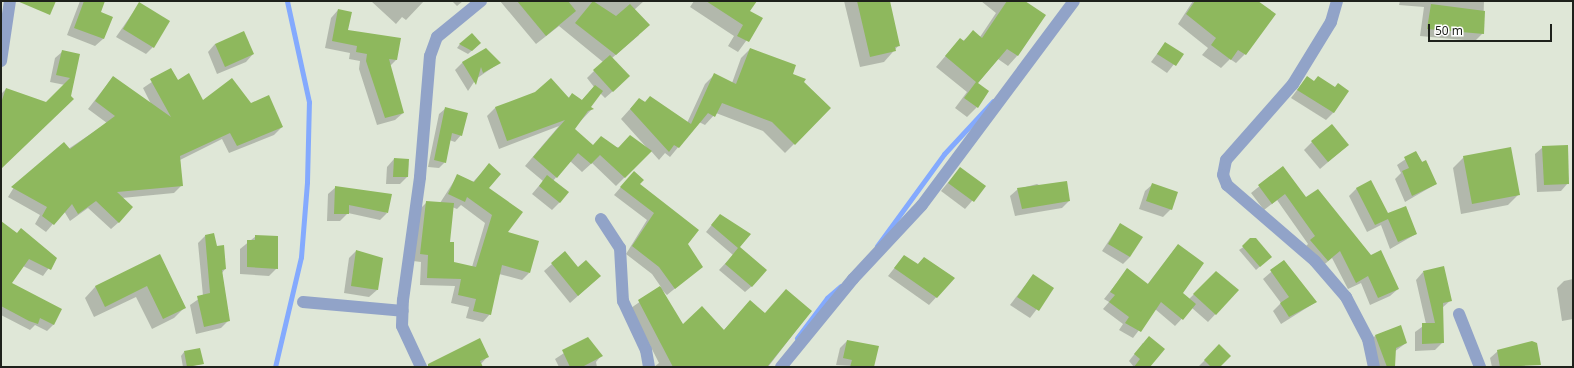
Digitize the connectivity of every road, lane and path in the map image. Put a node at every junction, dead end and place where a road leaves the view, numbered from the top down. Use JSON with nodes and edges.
{"nodes":[{"id":1,"x":10,"y":1,"type":"edge"},
{"id":2,"x":481,"y":1,"type":"edge"},
{"id":3,"x":1074,"y":1,"type":"edge"},
{"id":4,"x":1337,"y":1,"type":"edge"},
{"id":5,"x":1,"y":61,"type":"edge"},
{"id":6,"x":602,"y":219,"type":"dead end"},
{"id":7,"x":303,"y":302,"type":"dead end"},
{"id":8,"x":403,"y":311,"type":"junction"},
{"id":9,"x":1460,"y":314,"type":"dead end"},
{"id":10,"x":421,"y":367,"type":"edge"},
{"id":11,"x":649,"y":367,"type":"edge"},
{"id":12,"x":781,"y":367,"type":"edge"},
{"id":13,"x":1374,"y":367,"type":"edge"},
{"id":14,"x":1480,"y":367,"type":"edge"}],
"edges":[{"from":1,"to":5,"type":"street"},
{"from":2,"to":8,"type":"street"},
{"from":3,"to":12,"type":"street"},
{"from":4,"to":13,"type":"street"},
{"from":6,"to":11,"type":"street"},
{"from":7,"to":8,"type":"street"},
{"from":8,"to":10,"type":"street"},
{"from":9,"to":14,"type":"street"}]}
